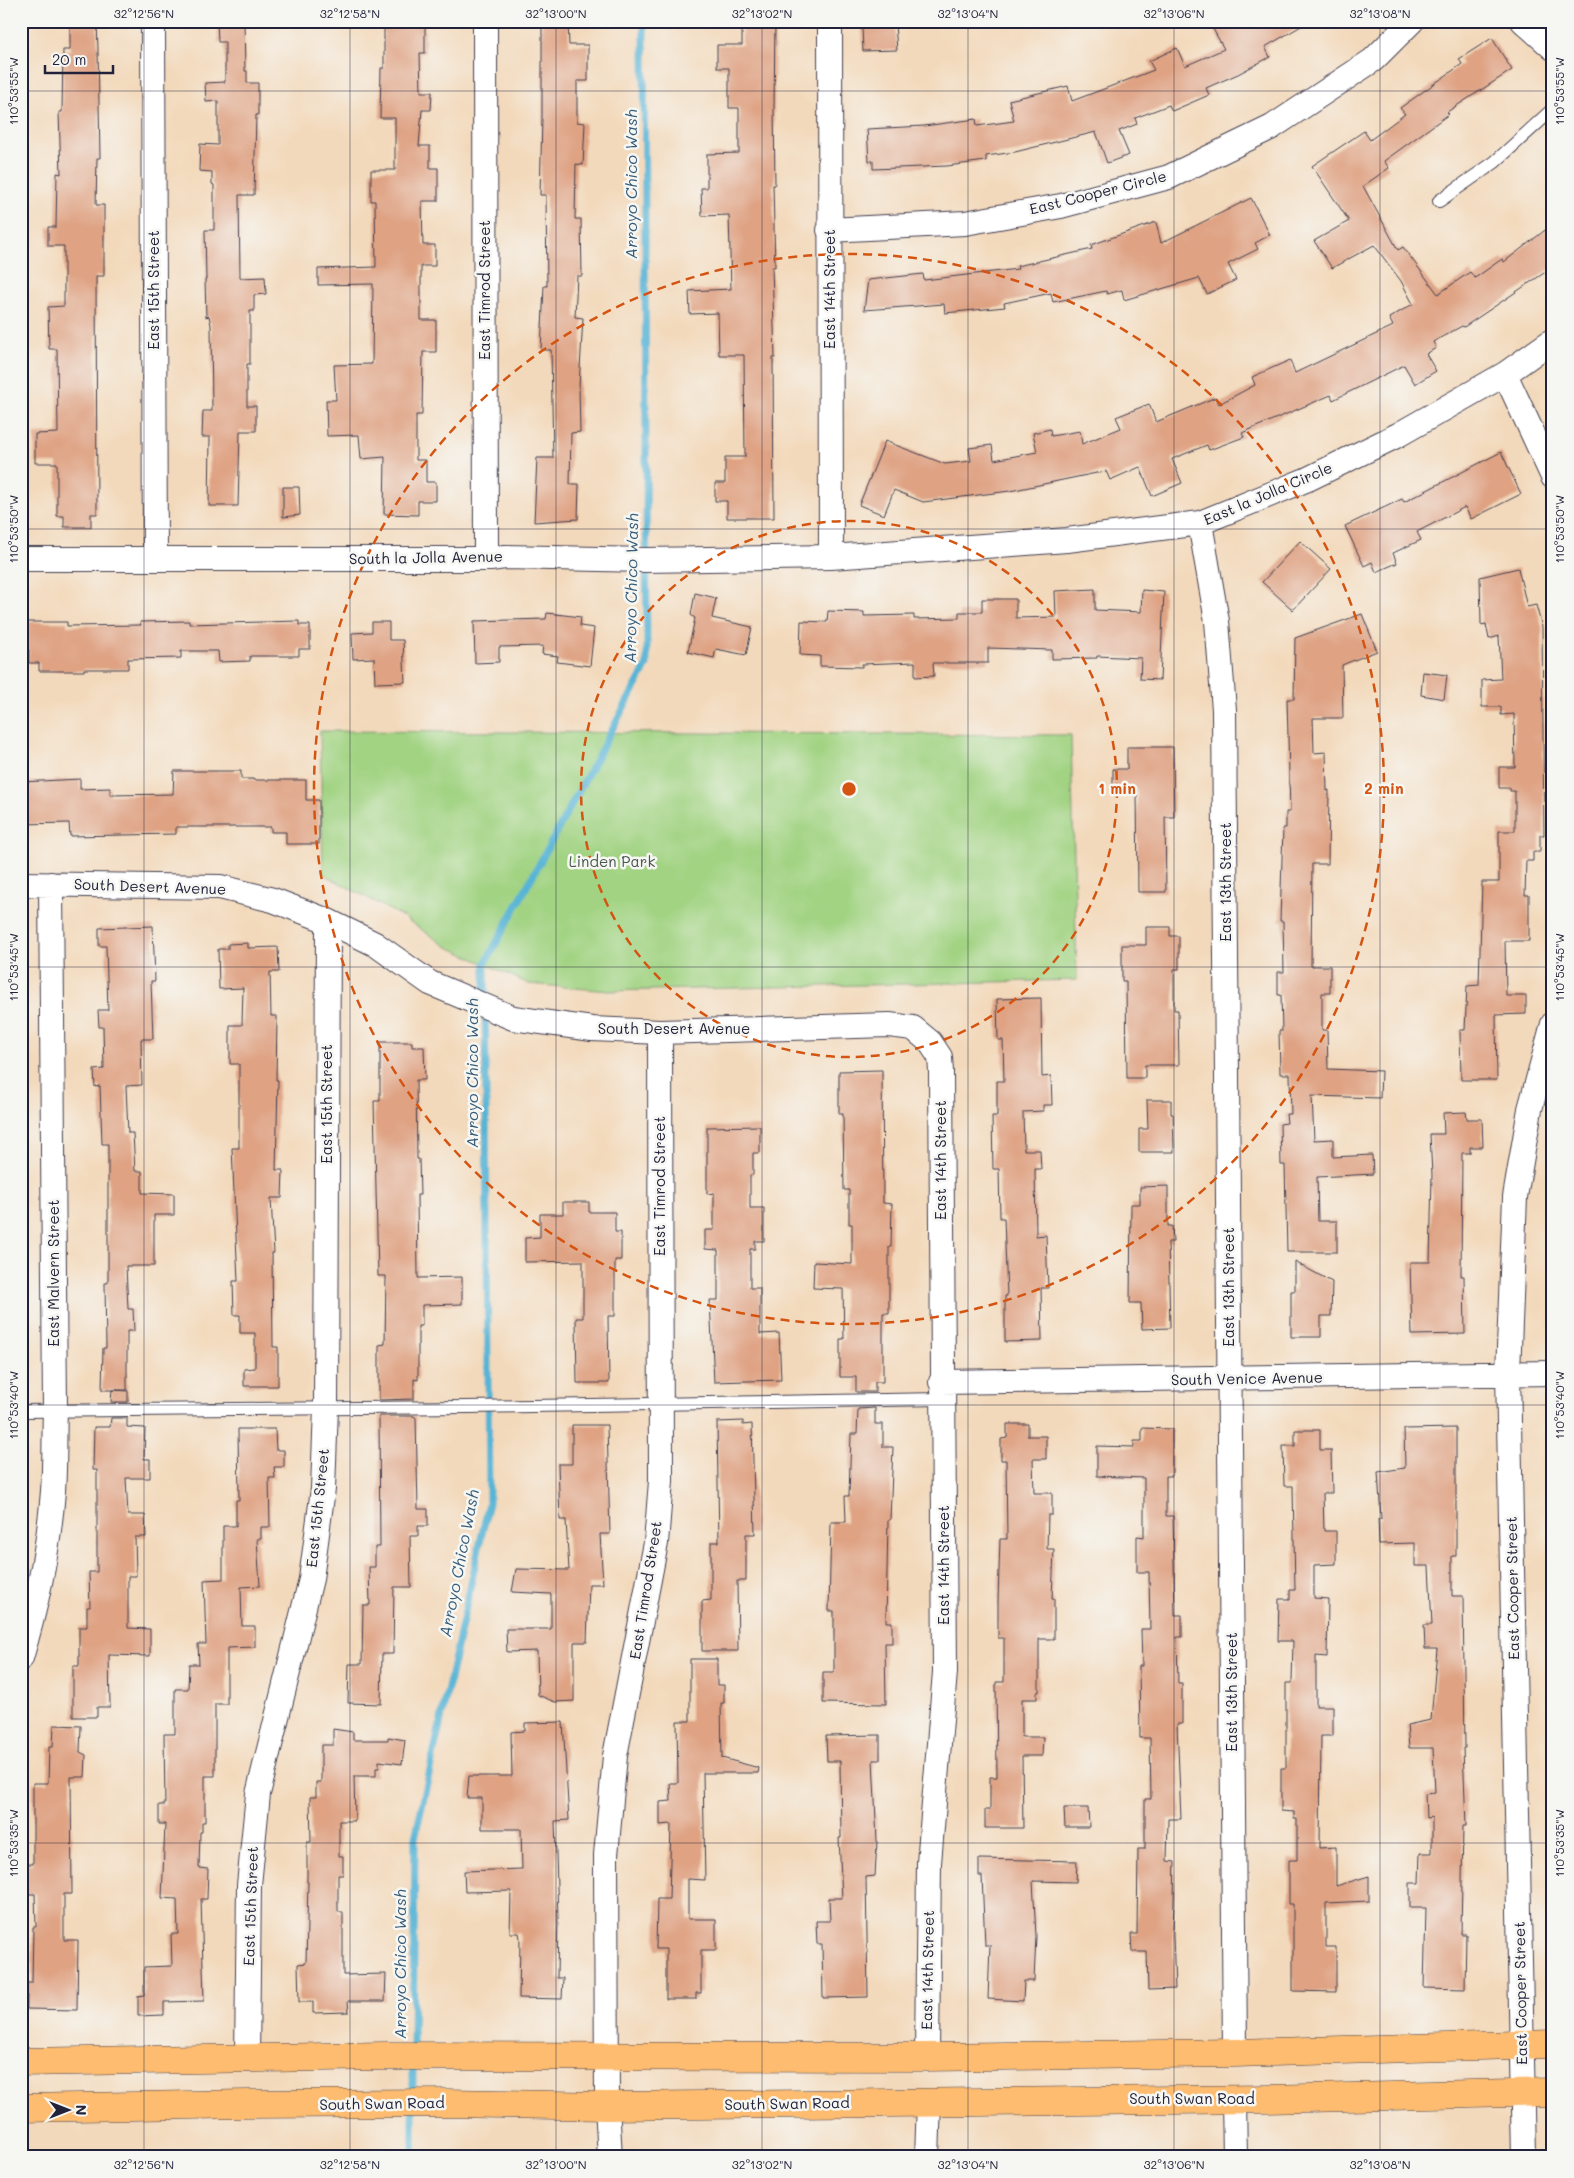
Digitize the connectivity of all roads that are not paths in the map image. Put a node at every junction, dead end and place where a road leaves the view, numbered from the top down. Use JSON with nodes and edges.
{"nodes":[{"id":1,"x":153,"y":21,"type":"edge"},
{"id":2,"x":485,"y":21,"type":"edge"},
{"id":3,"x":830,"y":21,"type":"edge"},
{"id":4,"x":1412,"y":21,"type":"edge"},
{"id":5,"x":1523,"y":21,"type":"edge"},
{"id":6,"x":1553,"y":48,"type":"edge"},
{"id":7,"x":1553,"y":108,"type":"edge"},
{"id":8,"x":1439,"y":201,"type":"dead end"},
{"id":9,"x":829,"y":230,"type":"junction"},
{"id":10,"x":1553,"y":340,"type":"edge"},
{"id":11,"x":1505,"y":374,"type":"junction"},
{"id":12,"x":1553,"y":477,"type":"edge"},
{"id":13,"x":1200,"y":523,"type":"junction"},
{"id":14,"x":831,"y":557,"type":"junction"},
{"id":15,"x":21,"y":559,"type":"edge"},
{"id":16,"x":155,"y":559,"type":"junction"},
{"id":17,"x":486,"y":559,"type":"junction"},
{"id":18,"x":21,"y":884,"type":"edge"},
{"id":19,"x":51,"y":884,"type":"junction"},
{"id":20,"x":328,"y":921,"type":"junction"},
{"id":21,"x":1553,"y":1024,"type":"edge"},
{"id":22,"x":660,"y":1032,"type":"junction"},
{"id":23,"x":940,"y":1072,"type":"joint"},
{"id":24,"x":1508,"y":1373,"type":"junction"},
{"id":25,"x":1553,"y":1373,"type":"edge"},
{"id":26,"x":1230,"y":1380,"type":"junction"},
{"id":27,"x":941,"y":1391,"type":"junction"},
{"id":28,"x":660,"y":1404,"type":"junction"},
{"id":29,"x":326,"y":1408,"type":"junction"},
{"id":30,"x":21,"y":1410,"type":"edge"},
{"id":31,"x":55,"y":1410,"type":"junction"},
{"id":32,"x":21,"y":1658,"type":"edge"},
{"id":33,"x":1522,"y":2044,"type":"junction"},
{"id":34,"x":1553,"y":2044,"type":"edge"},
{"id":35,"x":1235,"y":2053,"type":"junction"},
{"id":36,"x":608,"y":2056,"type":"junction"},
{"id":37,"x":927,"y":2058,"type":"junction"},
{"id":38,"x":247,"y":2059,"type":"junction"},
{"id":39,"x":21,"y":2062,"type":"edge"},
{"id":40,"x":1522,"y":2092,"type":"junction"},
{"id":41,"x":1553,"y":2092,"type":"edge"},
{"id":42,"x":1234,"y":2099,"type":"junction"},
{"id":43,"x":929,"y":2102,"type":"junction"},
{"id":44,"x":608,"y":2106,"type":"junction"},
{"id":45,"x":21,"y":2108,"type":"edge"},
{"id":46,"x":610,"y":2157,"type":"edge"},
{"id":47,"x":927,"y":2157,"type":"edge"},
{"id":48,"x":1236,"y":2157,"type":"edge"},
{"id":49,"x":1524,"y":2157,"type":"edge"}],
"edges":[{"from":1,"to":16,"type":"street","name":"East 15th Street"},
{"from":2,"to":17,"type":"street","name":"East Timrod Street"},
{"from":3,"to":9,"type":"street","name":"East 14th Street"},
{"from":4,"to":9,"type":"street","name":"East Cooper Circle"},
{"from":5,"to":6,"type":"street"},
{"from":7,"to":8,"type":"lane"},
{"from":9,"to":14,"type":"street","name":"East 14th Street"},
{"from":10,"to":11,"type":"street","name":"East la Jolla Circle"},
{"from":11,"to":12,"type":"street"},
{"from":11,"to":13,"type":"street","name":"East la Jolla Circle"},
{"from":13,"to":14,"type":"street","name":"East la Jolla Circle"},
{"from":13,"to":26,"type":"street","name":"East 13th Street"},
{"from":14,"to":17,"type":"street","name":"South la Jolla Avenue"},
{"from":15,"to":16,"type":"street","name":"South la Jolla Avenue"},
{"from":16,"to":17,"type":"street","name":"South la Jolla Avenue"},
{"from":18,"to":19,"type":"street","name":"South Desert Avenue"},
{"from":19,"to":20,"type":"street","name":"South Desert Avenue"},
{"from":19,"to":31,"type":"street","name":"East Malvern Street"},
{"from":20,"to":22,"type":"street","name":"South Desert Avenue"},
{"from":20,"to":29,"type":"street","name":"East 15th Street"},
{"from":21,"to":24,"type":"street","name":"East Cooper Street"},
{"from":22,"to":23,"type":"street","name":"South Desert Avenue"},
{"from":22,"to":28,"type":"street","name":"East Timrod Street"},
{"from":23,"to":27,"type":"street","name":"East 14th Street"},
{"from":24,"to":25,"type":"street","name":"South Venice Avenue"},
{"from":24,"to":26,"type":"street","name":"South Venice Avenue"},
{"from":24,"to":33,"type":"street","name":"East Cooper Street"},
{"from":26,"to":27,"type":"street","name":"South Venice Avenue"},
{"from":26,"to":35,"type":"street","name":"East 13th Street"},
{"from":27,"to":28,"type":"lane"},
{"from":27,"to":37,"type":"street","name":"East 14th Street"},
{"from":28,"to":29,"type":"lane"},
{"from":28,"to":36,"type":"street","name":"East Timrod Street"},
{"from":29,"to":31,"type":"lane"},
{"from":29,"to":38,"type":"street","name":"East 15th Street"},
{"from":30,"to":31,"type":"lane"},
{"from":31,"to":32,"type":"street","name":"East Malvern Street"},
{"from":33,"to":34,"type":"main road"},
{"from":33,"to":35,"type":"main road"},
{"from":33,"to":40,"type":"street","name":"East Cooper Street"},
{"from":35,"to":37,"type":"main road"},
{"from":36,"to":37,"type":"main road"},
{"from":36,"to":38,"type":"main road"},
{"from":36,"to":44,"type":"street","name":"East Timrod Street"},
{"from":38,"to":39,"type":"main road"},
{"from":40,"to":41,"type":"main road","name":"South Swan Road"},
{"from":40,"to":42,"type":"main road","name":"South Swan Road"},
{"from":40,"to":49,"type":"street","name":"East Cooper Street"},
{"from":42,"to":43,"type":"main road","name":"South Swan Road"},
{"from":42,"to":48,"type":"street"},
{"from":43,"to":44,"type":"main road","name":"South Swan Road"},
{"from":43,"to":47,"type":"street"},
{"from":44,"to":45,"type":"main road","name":"South Swan Road"},
{"from":44,"to":46,"type":"street","name":"East Timrod Street"}]}
